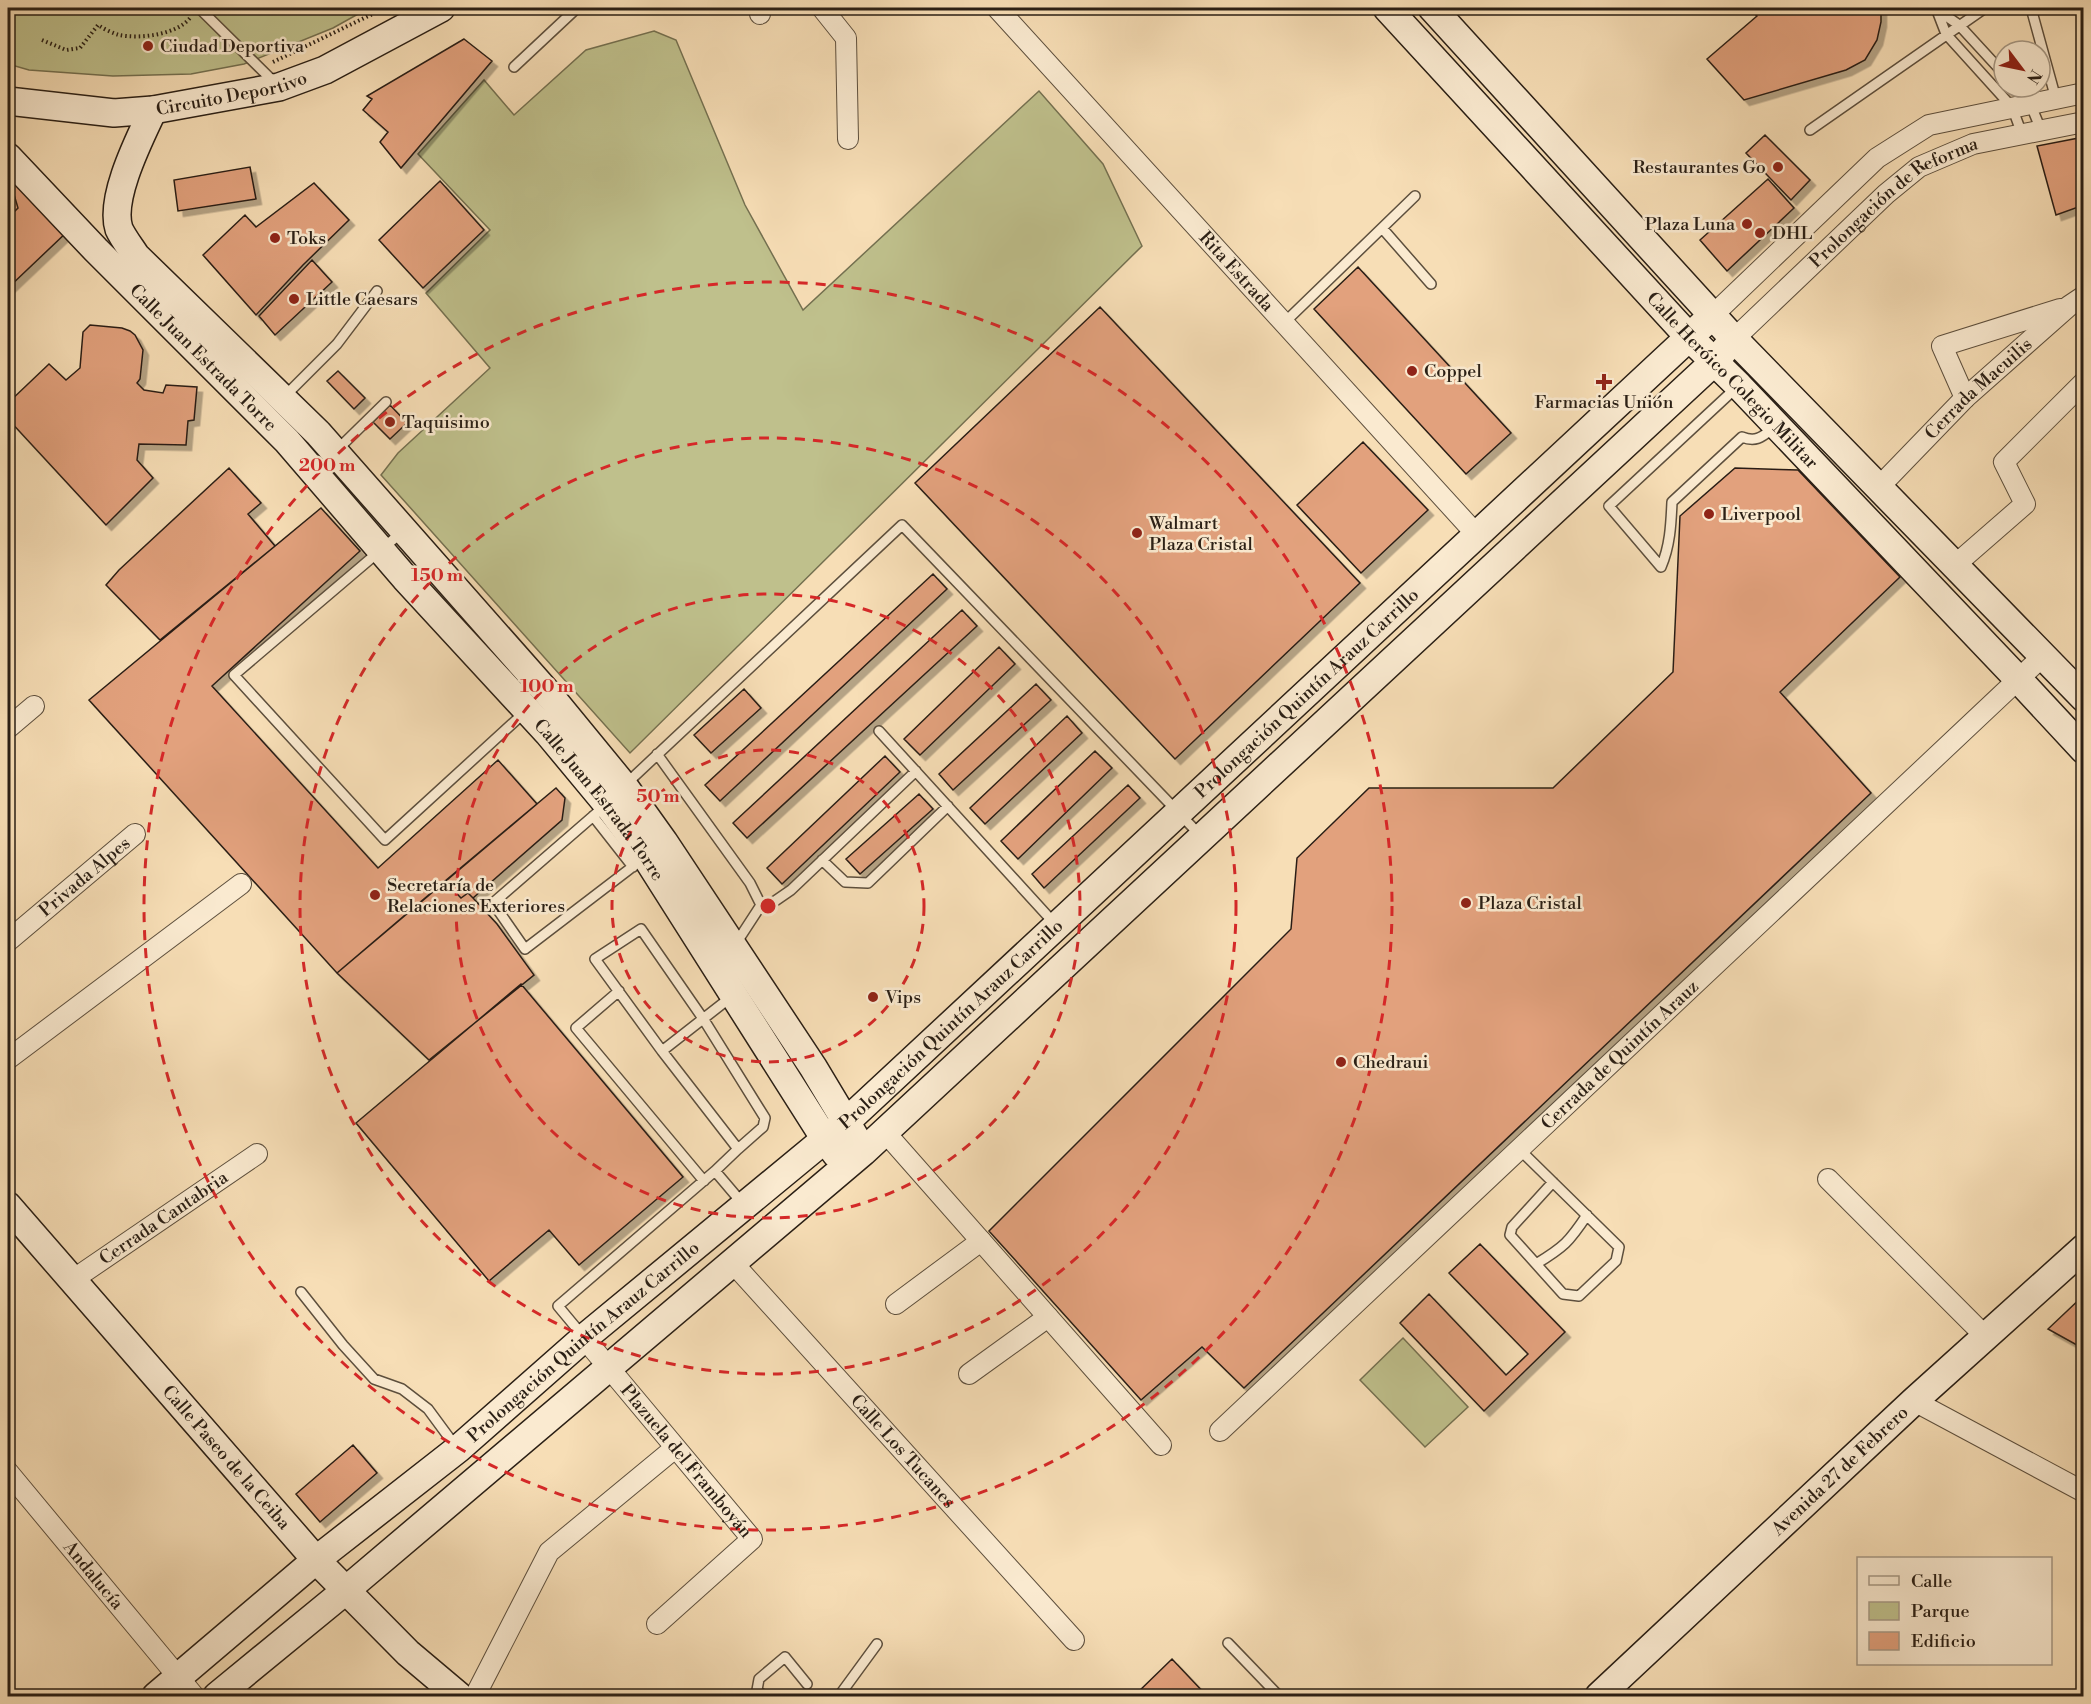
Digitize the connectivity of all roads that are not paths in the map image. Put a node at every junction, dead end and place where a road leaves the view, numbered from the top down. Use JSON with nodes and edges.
{"nodes":[{"id":1,"x":441,"y":8,"type":"edge"},
{"id":2,"x":577,"y":8,"type":"edge"},
{"id":3,"x":822,"y":8,"type":"edge"},
{"id":4,"x":997,"y":8,"type":"edge"},
{"id":5,"x":1387,"y":8,"type":"edge"},
{"id":6,"x":1432,"y":8,"type":"edge"},
{"id":7,"x":1985,"y":8,"type":"edge"},
{"id":8,"x":2031,"y":8,"type":"edge"},
{"id":9,"x":1938,"y":9,"type":"edge"},
{"id":10,"x":196,"y":11,"type":"edge"},
{"id":11,"x":1959,"y":25,"type":"junction"},
{"id":12,"x":1946,"y":34,"type":"junction"},
{"id":13,"x":1992,"y":61,"type":"edge"},
{"id":14,"x":514,"y":68,"type":"dead end"},
{"id":15,"x":279,"y":87,"type":"junction"},
{"id":16,"x":2084,"y":93,"type":"edge"},
{"id":17,"x":2019,"y":99,"type":"edge"},
{"id":18,"x":2056,"y":99,"type":"junction"},
{"id":19,"x":8,"y":101,"type":"edge"},
{"id":20,"x":2021,"y":105,"type":"junction"},
{"id":21,"x":153,"y":110,"type":"junction"},
{"id":22,"x":2084,"y":122,"type":"edge"},
{"id":23,"x":1810,"y":130,"type":"dead end"},
{"id":24,"x":2032,"y":132,"type":"junction"},
{"id":25,"x":848,"y":139,"type":"dead end"},
{"id":26,"x":8,"y":157,"type":"edge"},
{"id":27,"x":1415,"y":196,"type":"dead end"},
{"id":28,"x":1382,"y":228,"type":"junction"},
{"id":29,"x":1431,"y":284,"type":"dead end"},
{"id":30,"x":377,"y":291,"type":"dead end"},
{"id":31,"x":2076,"y":301,"type":"edge"},
{"id":32,"x":1713,"y":315,"type":"junction"},
{"id":33,"x":1284,"y":323,"type":"junction"},
{"id":34,"x":1690,"y":338,"type":"junction"},
{"id":35,"x":1734,"y":339,"type":"junction"},
{"id":36,"x":1715,"y":361,"type":"junction"},
{"id":37,"x":2084,"y":382,"type":"edge"},
{"id":38,"x":1739,"y":386,"type":"junction"},
{"id":39,"x":275,"y":392,"type":"junction"},
{"id":40,"x":1965,"y":398,"type":"junction"},
{"id":41,"x":248,"y":402,"type":"junction"},
{"id":42,"x":386,"y":402,"type":"dead end"},
{"id":43,"x":1777,"y":425,"type":"junction"},
{"id":44,"x":335,"y":452,"type":"junction"},
{"id":45,"x":1879,"y":487,"type":"junction"},
{"id":46,"x":404,"y":531,"type":"junction"},
{"id":47,"x":1477,"y":536,"type":"junction"},
{"id":48,"x":381,"y":550,"type":"junction"},
{"id":49,"x":1955,"y":565,"type":"junction"},
{"id":50,"x":1427,"y":582,"type":"junction"},
{"id":51,"x":1450,"y":607,"type":"junction"},
{"id":52,"x":2043,"y":656,"type":"junction"},
{"id":53,"x":2018,"y":679,"type":"junction"},
{"id":54,"x":2084,"y":698,"type":"edge"},
{"id":55,"x":536,"y":701,"type":"junction"},
{"id":56,"x":34,"y":706,"type":"dead end"},
{"id":57,"x":8,"y":728,"type":"edge"},
{"id":58,"x":879,"y":731,"type":"dead end"},
{"id":59,"x":2084,"y":750,"type":"edge"},
{"id":60,"x":657,"y":754,"type":"junction"},
{"id":61,"x":916,"y":771,"type":"junction"},
{"id":62,"x":608,"y":802,"type":"junction"},
{"id":63,"x":948,"y":806,"type":"junction"},
{"id":64,"x":1178,"y":813,"type":"junction"},
{"id":65,"x":135,"y":834,"type":"dead end"},
{"id":66,"x":1202,"y":837,"type":"junction"},
{"id":67,"x":822,"y":860,"type":"junction"},
{"id":68,"x":640,"y":862,"type":"junction"},
{"id":69,"x":242,"y":884,"type":"dead end"},
{"id":70,"x":761,"y":905,"type":"junction"},
{"id":71,"x":1057,"y":925,"type":"junction"},
{"id":72,"x":8,"y":941,"type":"edge"},
{"id":73,"x":733,"y":947,"type":"junction"},
{"id":74,"x":1000,"y":979,"type":"junction"},
{"id":75,"x":745,"y":987,"type":"junction"},
{"id":76,"x":619,"y":991,"type":"junction"},
{"id":77,"x":1023,"y":1003,"type":"junction"},
{"id":78,"x":704,"y":1020,"type":"junction"},
{"id":79,"x":662,"y":1051,"type":"junction"},
{"id":80,"x":8,"y":1059,"type":"edge"},
{"id":81,"x":847,"y":1121,"type":"junction"},
{"id":82,"x":884,"y":1131,"type":"junction"},
{"id":83,"x":825,"y":1140,"type":"junction"},
{"id":84,"x":738,"y":1149,"type":"junction"},
{"id":85,"x":1520,"y":1149,"type":"junction"},
{"id":86,"x":257,"y":1154,"type":"dead end"},
{"id":87,"x":854,"y":1159,"type":"junction"},
{"id":88,"x":715,"y":1171,"type":"junction"},
{"id":89,"x":1828,"y":1179,"type":"dead end"},
{"id":90,"x":704,"y":1181,"type":"junction"},
{"id":91,"x":1553,"y":1182,"type":"junction"},
{"id":92,"x":8,"y":1206,"type":"edge"},
{"id":93,"x":744,"y":1206,"type":"junction"},
{"id":94,"x":1587,"y":1215,"type":"junction"},
{"id":95,"x":981,"y":1241,"type":"junction"},
{"id":96,"x":2084,"y":1248,"type":"edge"},
{"id":97,"x":732,"y":1262,"type":"junction"},
{"id":98,"x":1536,"y":1264,"type":"junction"},
{"id":99,"x":71,"y":1281,"type":"junction"},
{"id":100,"x":301,"y":1292,"type":"dead end"},
{"id":101,"x":896,"y":1304,"type":"dead end"},
{"id":102,"x":1048,"y":1317,"type":"junction"},
{"id":103,"x":1986,"y":1337,"type":"junction"},
{"id":104,"x":584,"y":1338,"type":"junction"},
{"id":105,"x":608,"y":1368,"type":"junction"},
{"id":106,"x":969,"y":1374,"type":"dead end"},
{"id":107,"x":1914,"y":1401,"type":"junction"},
{"id":108,"x":1220,"y":1431,"type":"dead end"},
{"id":109,"x":1161,"y":1445,"type":"dead end"},
{"id":110,"x":675,"y":1448,"type":"junction"},
{"id":111,"x":458,"y":1449,"type":"junction"},
{"id":112,"x":8,"y":1472,"type":"edge"},
{"id":113,"x":2084,"y":1492,"type":"edge"},
{"id":114,"x":316,"y":1560,"type":"junction"},
{"id":115,"x":345,"y":1591,"type":"junction"},
{"id":116,"x":657,"y":1624,"type":"dead end"},
{"id":117,"x":1074,"y":1640,"type":"dead end"},
{"id":118,"x":1228,"y":1643,"type":"dead end"},
{"id":119,"x":878,"y":1644,"type":"dead end"},
{"id":120,"x":807,"y":1684,"type":"dead end"},
{"id":121,"x":186,"y":1687,"type":"edge"},
{"id":122,"x":223,"y":1694,"type":"edge"},
{"id":123,"x":156,"y":1696,"type":"edge"},
{"id":124,"x":459,"y":1696,"type":"edge"},
{"id":125,"x":476,"y":1696,"type":"edge"},
{"id":126,"x":764,"y":1696,"type":"edge"},
{"id":127,"x":838,"y":1696,"type":"edge"},
{"id":128,"x":1280,"y":1696,"type":"edge"},
{"id":129,"x":1599,"y":1696,"type":"edge"}],
"edges":[{"from":1,"to":15,"type":"street","name":"Circuito Deportivo"},
{"from":2,"to":14,"type":"lane"},
{"from":3,"to":25,"type":"street"},
{"from":4,"to":33,"type":"street","name":"Rita Estrada"},
{"from":5,"to":34,"type":"street","name":"Calle Heróico Colegio Militar"},
{"from":6,"to":32,"type":"street","name":"Calle Heróico Colegio Militar"},
{"from":7,"to":11,"type":"lane"},
{"from":8,"to":18,"type":"lane"},
{"from":9,"to":11,"type":"lane"},
{"from":9,"to":12,"type":"lane"},
{"from":10,"to":15,"type":"lane"},
{"from":11,"to":12,"type":"lane"},
{"from":11,"to":13,"type":"lane"},
{"from":12,"to":20,"type":"lane"},
{"from":12,"to":23,"type":"lane"},
{"from":15,"to":21,"type":"street","name":"Circuito Deportivo"},
{"from":16,"to":18,"type":"street","name":"Prolongación de Reforma"},
{"from":17,"to":20,"type":"lane"},
{"from":18,"to":20,"type":"street","name":"Prolongación de Reforma"},
{"from":19,"to":21,"type":"street","name":"Circuito Deportivo"},
{"from":20,"to":24,"type":"lane"},
{"from":20,"to":24,"type":"lane"},
{"from":20,"to":32,"type":"street","name":"Prolongación de Reforma"},
{"from":21,"to":39,"type":"street","name":"Calle Juan Estrada Torre"},
{"from":22,"to":24,"type":"street","name":"Prolongación de Reforma"},
{"from":24,"to":35,"type":"street","name":"Prolongación de Reforma"},
{"from":26,"to":41,"type":"street","name":"Calle Juan Estrada Torre"},
{"from":27,"to":28,"type":"lane"},
{"from":28,"to":29,"type":"lane"},
{"from":28,"to":33,"type":"lane"},
{"from":30,"to":39,"type":"lane"},
{"from":31,"to":40,"type":"street","name":"Cerrada Macuilis"},
{"from":31,"to":40,"type":"street"},
{"from":32,"to":34,"type":"street","name":"Prolongación Quintín Arauz Carrillo"},
{"from":32,"to":35,"type":"street","name":"Calle Heróico Colegio Militar"},
{"from":33,"to":47,"type":"street","name":"Rita Estrada"},
{"from":34,"to":36,"type":"street","name":"Calle Heróico Colegio Militar"},
{"from":34,"to":47,"type":"street","name":"Prolongación Quintín Arauz Carrillo"},
{"from":35,"to":36,"type":"street","name":"Prolongación Quintín Arauz Carrillo"},
{"from":35,"to":45,"type":"street","name":"Calle Heróico Colegio Militar"},
{"from":36,"to":38,"type":"street","name":"Calle Heróico Colegio Militar"},
{"from":36,"to":51,"type":"street","name":"Prolongación Quintín Arauz Carrillo"},
{"from":37,"to":49,"type":"street"},
{"from":38,"to":43,"type":"street","name":"Calle Heróico Colegio Militar"},
{"from":38,"to":43,"type":"lane"},
{"from":39,"to":41,"type":"street"},
{"from":39,"to":44,"type":"street","name":"Calle Juan Estrada Torre"},
{"from":40,"to":45,"type":"street","name":"Cerrada Macuilis"},
{"from":41,"to":48,"type":"street","name":"Calle Juan Estrada Torre"},
{"from":42,"to":44,"type":"lane"},
{"from":43,"to":53,"type":"street","name":"Calle Heróico Colegio Militar"},
{"from":44,"to":46,"type":"street","name":"Calle Juan Estrada Torre"},
{"from":45,"to":49,"type":"street","name":"Calle Heróico Colegio Militar"},
{"from":46,"to":48,"type":"lane"},
{"from":46,"to":55,"type":"street","name":"Calle Juan Estrada Torre"},
{"from":47,"to":50,"type":"street","name":"Prolongación Quintín Arauz Carrillo"},
{"from":48,"to":55,"type":"street","name":"Calle Juan Estrada Torre"},
{"from":48,"to":55,"type":"lane"},
{"from":49,"to":52,"type":"street","name":"Calle Heróico Colegio Militar"},
{"from":50,"to":51,"type":"street"},
{"from":50,"to":64,"type":"street","name":"Prolongación Quintín Arauz Carrillo"},
{"from":51,"to":66,"type":"street","name":"Prolongación Quintín Arauz Carrillo"},
{"from":52,"to":53,"type":"street","name":"Cerrada de Quintín Arauz"},
{"from":52,"to":54,"type":"street","name":"Calle Heróico Colegio Militar"},
{"from":53,"to":59,"type":"street","name":"Calle Heróico Colegio Militar"},
{"from":53,"to":85,"type":"street","name":"Cerrada de Quintín Arauz"},
{"from":55,"to":62,"type":"street","name":"Calle Juan Estrada Torre"},
{"from":56,"to":57,"type":"street"},
{"from":58,"to":61,"type":"lane"},
{"from":60,"to":62,"type":"lane"},
{"from":60,"to":64,"type":"lane"},
{"from":60,"to":70,"type":"lane"},
{"from":61,"to":63,"type":"lane"},
{"from":61,"to":67,"type":"lane"},
{"from":62,"to":68,"type":"street","name":"Calle Juan Estrada Torre"},
{"from":62,"to":68,"type":"lane"},
{"from":62,"to":73,"type":"street","name":"Calle Juan Estrada Torre"},
{"from":63,"to":67,"type":"lane"},
{"from":63,"to":71,"type":"lane"},
{"from":64,"to":66,"type":"lane"},
{"from":64,"to":71,"type":"street","name":"Prolongación Quintín Arauz Carrillo"},
{"from":65,"to":72,"type":"street","name":"Privada Alpes"},
{"from":66,"to":77,"type":"street","name":"Prolongación Quintín Arauz Carrillo"},
{"from":67,"to":70,"type":"lane"},
{"from":68,"to":75,"type":"street","name":"Calle Juan Estrada Torre"},
{"from":69,"to":80,"type":"street"},
{"from":70,"to":73,"type":"lane"},
{"from":71,"to":74,"type":"street","name":"Prolongación Quintín Arauz Carrillo"},
{"from":73,"to":75,"type":"street","name":"Calle Juan Estrada Torre"},
{"from":74,"to":77,"type":"street"},
{"from":74,"to":81,"type":"street","name":"Prolongación Quintín Arauz Carrillo"},
{"from":75,"to":78,"type":"lane"},
{"from":75,"to":81,"type":"street","name":"Calle Juan Estrada Torre"},
{"from":75,"to":83,"type":"street","name":"Calle Juan Estrada Torre"},
{"from":76,"to":78,"type":"lane"},
{"from":76,"to":79,"type":"lane"},
{"from":76,"to":90,"type":"lane"},
{"from":77,"to":82,"type":"street","name":"Prolongación Quintín Arauz Carrillo"},
{"from":78,"to":79,"type":"lane"},
{"from":78,"to":84,"type":"lane"},
{"from":79,"to":84,"type":"lane"},
{"from":81,"to":83,"type":"street","name":"Prolongación Quintín Arauz Carrillo"},
{"from":81,"to":87,"type":"street","name":"Calle Juan Estrada Torre"},
{"from":82,"to":87,"type":"street","name":"Prolongación Quintín Arauz Carrillo"},
{"from":82,"to":95,"type":"street"},
{"from":83,"to":87,"type":"street","name":"Calle Juan Estrada Torre"},
{"from":83,"to":93,"type":"street","name":"Prolongación Quintín Arauz Carrillo"},
{"from":84,"to":88,"type":"lane"},
{"from":85,"to":91,"type":"lane"},
{"from":85,"to":108,"type":"street","name":"Cerrada de Quintín Arauz"},
{"from":86,"to":99,"type":"street","name":"Cerrada Cantabria"},
{"from":87,"to":97,"type":"street","name":"Prolongación Quintín Arauz Carrillo"},
{"from":88,"to":90,"type":"lane"},
{"from":88,"to":93,"type":"lane"},
{"from":89,"to":103,"type":"street"},
{"from":90,"to":104,"type":"lane"},
{"from":91,"to":94,"type":"lane"},
{"from":91,"to":98,"type":"lane"},
{"from":92,"to":99,"type":"street","name":"Calle Paseo de la Ceiba"},
{"from":93,"to":104,"type":"street","name":"Prolongación Quintín Arauz Carrillo"},
{"from":94,"to":98,"type":"lane"},
{"from":94,"to":98,"type":"lane"},
{"from":95,"to":101,"type":"street"},
{"from":95,"to":102,"type":"street"},
{"from":96,"to":103,"type":"street","name":"Avenida 27 de Febrero"},
{"from":97,"to":105,"type":"street","name":"Prolongación Quintín Arauz Carrillo"},
{"from":97,"to":117,"type":"street","name":"Calle Los Tucanes"},
{"from":99,"to":114,"type":"street","name":"Calle Paseo de la Ceiba"},
{"from":100,"to":111,"type":"lane"},
{"from":102,"to":106,"type":"street"},
{"from":102,"to":109,"type":"street"},
{"from":103,"to":107,"type":"street","name":"Avenida 27 de Febrero"},
{"from":104,"to":105,"type":"street","name":"Plazuela del Framboyán"},
{"from":104,"to":111,"type":"street","name":"Prolongación Quintín Arauz Carrillo"},
{"from":105,"to":110,"type":"street","name":"Plazuela del Framboyán"},
{"from":105,"to":115,"type":"street","name":"Prolongación Quintín Arauz Carrillo"},
{"from":107,"to":113,"type":"street"},
{"from":107,"to":129,"type":"street","name":"Avenida 27 de Febrero"},
{"from":110,"to":116,"type":"street","name":"Plazuela del Framboyán"},
{"from":110,"to":125,"type":"street"},
{"from":111,"to":114,"type":"street","name":"Prolongación Quintín Arauz Carrillo"},
{"from":112,"to":121,"type":"street","name":"Andalucía"},
{"from":114,"to":115,"type":"street","name":"Calle Paseo de la Ceiba"},
{"from":114,"to":121,"type":"street","name":"Prolongación Quintín Arauz Carrillo"},
{"from":115,"to":122,"type":"street","name":"Prolongación Quintín Arauz Carrillo"},
{"from":115,"to":124,"type":"street","name":"Calle Paseo de la Ceiba"},
{"from":118,"to":128,"type":"lane"},
{"from":119,"to":127,"type":"lane"},
{"from":120,"to":126,"type":"lane"},
{"from":121,"to":123,"type":"street","name":"Prolongación Quintín Arauz Carrillo"}]}
